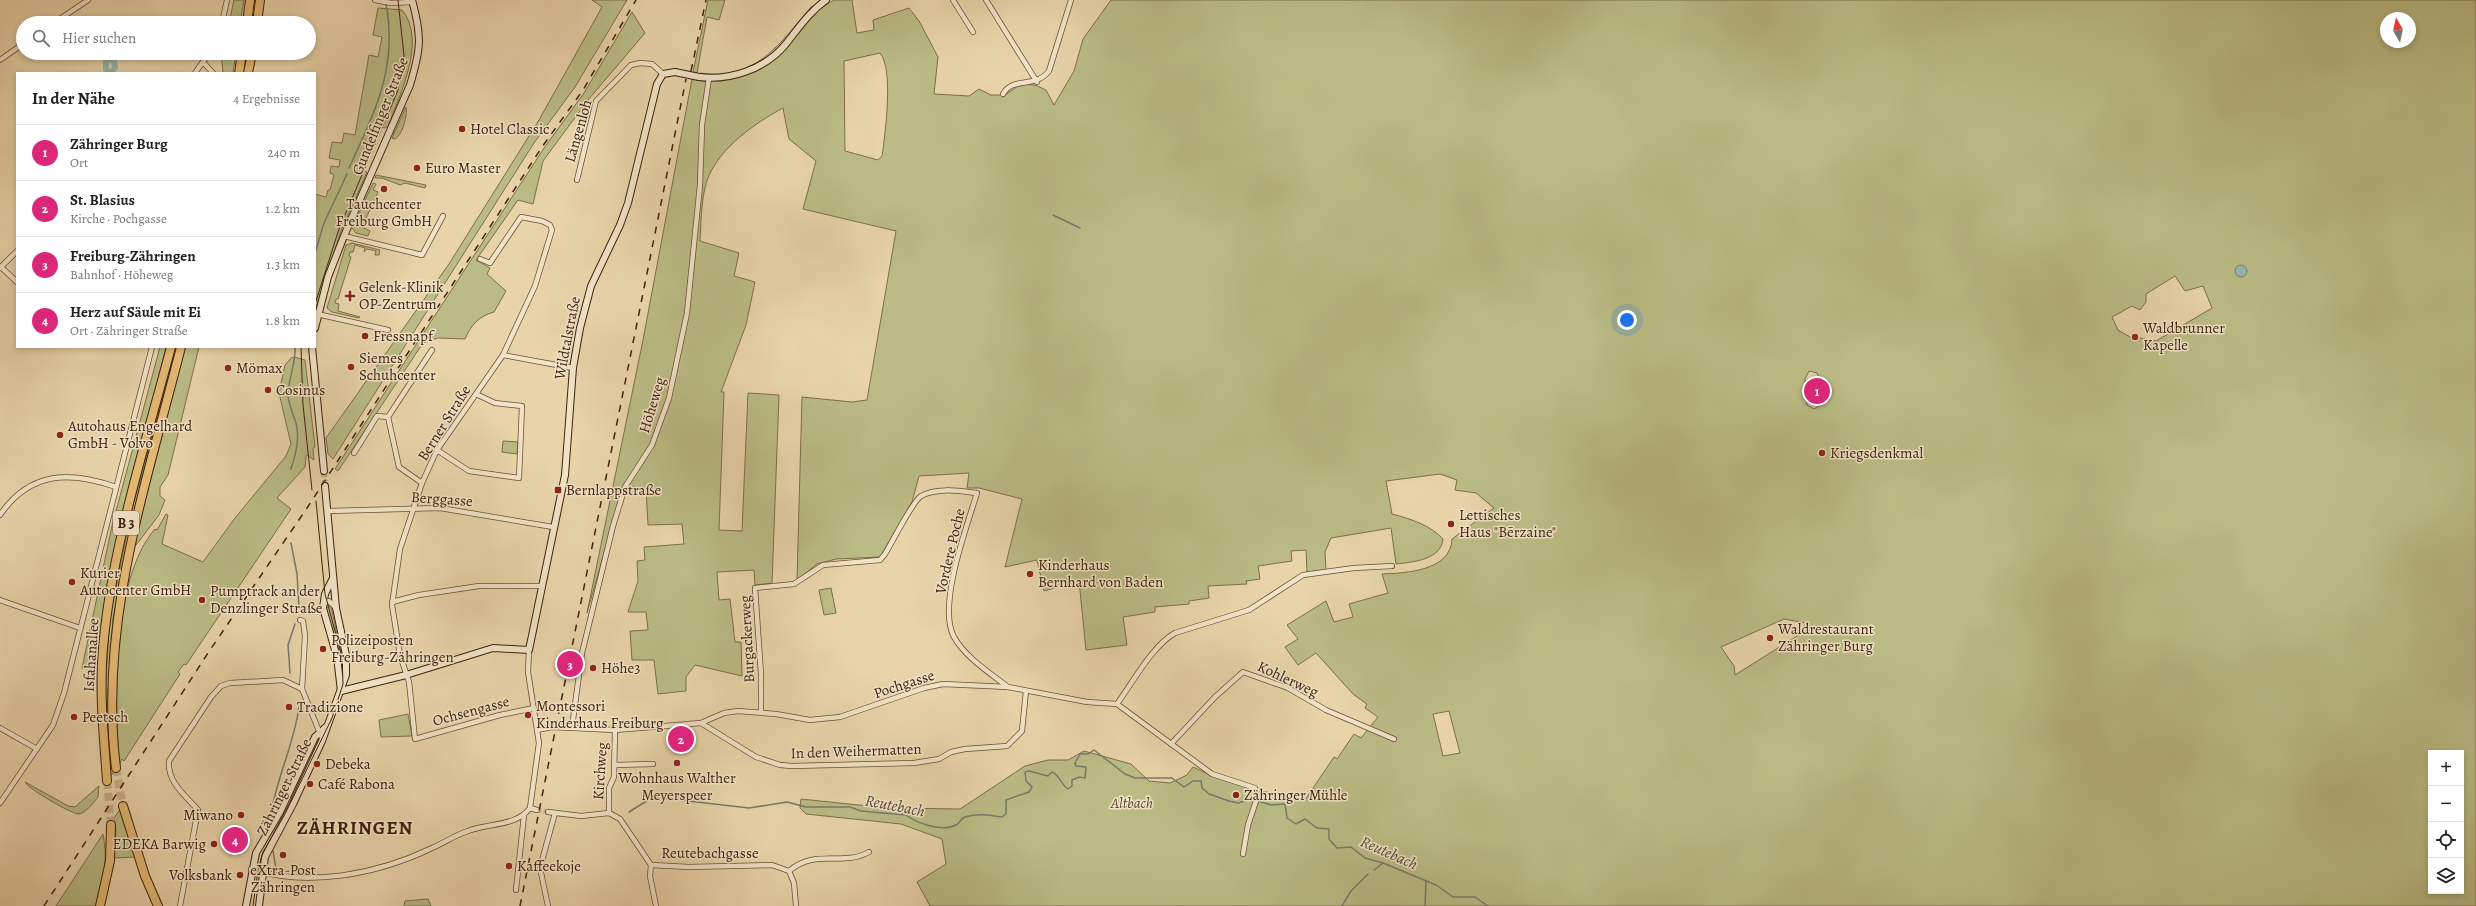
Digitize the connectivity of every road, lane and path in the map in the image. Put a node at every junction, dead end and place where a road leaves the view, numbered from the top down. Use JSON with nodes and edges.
{"nodes":[{"id":1,"x":88,"y":0,"type":"edge"},
{"id":2,"x":227,"y":0,"type":"edge"},
{"id":3,"x":250,"y":0,"type":"edge"},
{"id":4,"x":260,"y":0,"type":"edge"},
{"id":5,"x":375,"y":0,"type":"edge"},
{"id":6,"x":826,"y":0,"type":"edge"},
{"id":7,"x":953,"y":0,"type":"edge"},
{"id":8,"x":986,"y":0,"type":"edge"},
{"id":9,"x":1071,"y":0,"type":"edge"},
{"id":10,"x":412,"y":1,"type":"edge"},
{"id":11,"x":64,"y":16,"type":"edge"},
{"id":12,"x":224,"y":16,"type":"edge"},
{"id":13,"x":248,"y":16,"type":"edge"},
{"id":14,"x":258,"y":16,"type":"edge"},
{"id":15,"x":972,"y":32,"type":"dead end"},
{"id":16,"x":16,"y":49,"type":"edge"},
{"id":17,"x":0,"y":60,"type":"edge"},
{"id":18,"x":241,"y":60,"type":"edge"},
{"id":19,"x":251,"y":60,"type":"edge"},
{"id":20,"x":203,"y":62,"type":"joint"},
{"id":21,"x":196,"y":72,"type":"edge"},
{"id":22,"x":212,"y":72,"type":"edge"},
{"id":23,"x":239,"y":72,"type":"edge"},
{"id":24,"x":248,"y":72,"type":"edge"},
{"id":25,"x":663,"y":74,"type":"junction"},
{"id":26,"x":709,"y":78,"type":"junction"},
{"id":27,"x":1037,"y":82,"type":"junction"},
{"id":28,"x":1003,"y":94,"type":"dead end"},
{"id":29,"x":577,"y":180,"type":"dead end"},
{"id":30,"x":443,"y":216,"type":"dead end"},
{"id":31,"x":344,"y":236,"type":"junction"},
{"id":32,"x":16,"y":252,"type":"edge"},
{"id":33,"x":480,"y":259,"type":"dead end"},
{"id":34,"x":0,"y":268,"type":"edge"},
{"id":35,"x":16,"y":281,"type":"edge"},
{"id":36,"x":317,"y":314,"type":"junction"},
{"id":37,"x":316,"y":321,"type":"edge"},
{"id":38,"x":388,"y":330,"type":"dead end"},
{"id":39,"x":152,"y":348,"type":"edge"},
{"id":40,"x":171,"y":348,"type":"edge"},
{"id":41,"x":181,"y":348,"type":"edge"},
{"id":42,"x":312,"y":348,"type":"edge"},
{"id":43,"x":432,"y":350,"type":"dead end"},
{"id":44,"x":503,"y":355,"type":"junction"},
{"id":45,"x":573,"y":368,"type":"junction"},
{"id":46,"x":476,"y":394,"type":"junction"},
{"id":47,"x":388,"y":417,"type":"junction"},
{"id":48,"x":437,"y":450,"type":"junction"},
{"id":49,"x":354,"y":453,"type":"dead end"},
{"id":50,"x":324,"y":471,"type":"tunnel mouth"},
{"id":51,"x":422,"y":483,"type":"junction"},
{"id":52,"x":325,"y":486,"type":"tunnel mouth"},
{"id":53,"x":116,"y":487,"type":"junction"},
{"id":54,"x":977,"y":493,"type":"joint"},
{"id":55,"x":413,"y":507,"type":"junction"},
{"id":56,"x":328,"y":511,"type":"junction"},
{"id":57,"x":0,"y":514,"type":"edge"},
{"id":58,"x":553,"y":527,"type":"junction"},
{"id":59,"x":1392,"y":566,"type":"dead end"},
{"id":60,"x":333,"y":577,"type":"junction"},
{"id":61,"x":541,"y":586,"type":"junction"},
{"id":62,"x":0,"y":600,"type":"edge"},
{"id":63,"x":392,"y":602,"type":"junction"},
{"id":64,"x":323,"y":604,"type":"junction"},
{"id":65,"x":336,"y":608,"type":"junction"},
{"id":66,"x":300,"y":620,"type":"dead end"},
{"id":67,"x":80,"y":628,"type":"junction"},
{"id":68,"x":529,"y":650,"type":"junction"},
{"id":69,"x":406,"y":675,"type":"junction"},
{"id":70,"x":1008,"y":687,"type":"junction"},
{"id":71,"x":302,"y":689,"type":"junction"},
{"id":72,"x":341,"y":691,"type":"junction"},
{"id":73,"x":1026,"y":691,"type":"junction"},
{"id":74,"x":1117,"y":704,"type":"junction"},
{"id":75,"x":534,"y":708,"type":"junction"},
{"id":76,"x":761,"y":712,"type":"junction"},
{"id":77,"x":701,"y":723,"type":"junction"},
{"id":78,"x":327,"y":726,"type":"junction"},
{"id":79,"x":572,"y":727,"type":"junction"},
{"id":80,"x":0,"y":728,"type":"edge"},
{"id":81,"x":538,"y":730,"type":"junction"},
{"id":82,"x":615,"y":730,"type":"junction"},
{"id":83,"x":319,"y":733,"type":"junction"},
{"id":84,"x":415,"y":739,"type":"joint"},
{"id":85,"x":1394,"y":739,"type":"dead end"},
{"id":86,"x":322,"y":741,"type":"junction"},
{"id":87,"x":1171,"y":744,"type":"junction"},
{"id":88,"x":37,"y":749,"type":"junction"},
{"id":89,"x":653,"y":764,"type":"dead end"},
{"id":90,"x":615,"y":765,"type":"junction"},
{"id":91,"x":116,"y":768,"type":"tunnel mouth"},
{"id":92,"x":107,"y":781,"type":"tunnel mouth"},
{"id":93,"x":0,"y":803,"type":"edge"},
{"id":94,"x":123,"y":806,"type":"tunnel mouth"},
{"id":95,"x":530,"y":808,"type":"junction"},
{"id":96,"x":537,"y":810,"type":"tunnel mouth"},
{"id":97,"x":548,"y":812,"type":"tunnel mouth"},
{"id":98,"x":555,"y":813,"type":"junction"},
{"id":99,"x":610,"y":813,"type":"junction"},
{"id":100,"x":524,"y":815,"type":"junction"},
{"id":101,"x":111,"y":824,"type":"tunnel mouth"},
{"id":102,"x":869,"y":852,"type":"dead end"},
{"id":103,"x":1243,"y":854,"type":"dead end"},
{"id":104,"x":651,"y":864,"type":"junction"},
{"id":105,"x":251,"y":869,"type":"junction"},
{"id":106,"x":788,"y":871,"type":"junction"},
{"id":107,"x":262,"y":873,"type":"junction"},
{"id":108,"x":516,"y":890,"type":"dead end"},
{"id":109,"x":100,"y":906,"type":"edge"},
{"id":110,"x":158,"y":906,"type":"edge"},
{"id":111,"x":180,"y":906,"type":"edge"},
{"id":112,"x":246,"y":906,"type":"edge"},
{"id":113,"x":259,"y":906,"type":"edge"},
{"id":114,"x":548,"y":906,"type":"edge"},
{"id":115,"x":656,"y":906,"type":"edge"},
{"id":116,"x":796,"y":906,"type":"edge"}],
"edges":[{"from":1,"to":11,"type":"street"},
{"from":2,"to":12,"type":"street"},
{"from":3,"to":13,"type":"highway"},
{"from":4,"to":14,"type":"highway"},
{"from":5,"to":10,"type":"street","name":"Gundelfinger Straße"},
{"from":6,"to":26,"type":"street"},
{"from":7,"to":15,"type":"street"},
{"from":8,"to":27,"type":"street"},
{"from":9,"to":27,"type":"street"},
{"from":10,"to":31,"type":"street","name":"Gundelfinger Straße"},
{"from":16,"to":17,"type":"street"},
{"from":18,"to":23,"type":"highway"},
{"from":19,"to":24,"type":"highway"},
{"from":20,"to":21,"type":"street"},
{"from":20,"to":22,"type":"street"},
{"from":25,"to":26,"type":"street","bridge":true},
{"from":25,"to":29,"type":"street","name":"Längenloh"},
{"from":25,"to":45,"type":"street","name":"Wildtalstraße"},
{"from":26,"to":79,"type":"street","name":"Höheweg"},
{"from":27,"to":28,"type":"street"},
{"from":30,"to":31,"type":"street"},
{"from":31,"to":36,"type":"street","name":"Gundelfinger Straße"},
{"from":32,"to":34,"type":"street"},
{"from":33,"to":44,"type":"street","name":"Berner Straße"},
{"from":34,"to":35,"type":"street"},
{"from":36,"to":37,"type":"street","name":"Gundelfinger Straße"},
{"from":36,"to":38,"type":"street"},
{"from":39,"to":53,"type":"street"},
{"from":40,"to":92,"type":"highway","name":"Isfahanallee","number":"B 3"},
{"from":41,"to":91,"type":"highway","name":"Isfahanallee","number":"B 3"},
{"from":42,"to":50,"type":"street"},
{"from":43,"to":47,"type":"street"},
{"from":44,"to":45,"type":"street"},
{"from":44,"to":46,"type":"street","name":"Berner Straße"},
{"from":45,"to":58,"type":"street","name":"Wildtalstraße"},
{"from":46,"to":48,"type":"street","name":"Berner Straße"},
{"from":46,"to":48,"type":"street"},
{"from":47,"to":49,"type":"street"},
{"from":47,"to":51,"type":"street"},
{"from":48,"to":51,"type":"street","name":"Berner Straße"},
{"from":51,"to":55,"type":"street","name":"Berner Straße"},
{"from":52,"to":56,"type":"street","name":"Zähringer Straße"},
{"from":53,"to":57,"type":"street"},
{"from":53,"to":67,"type":"street"},
{"from":54,"to":70,"type":"street","name":"Vordere Poche"},
{"from":54,"to":76,"type":"street","name":"Burgackerweg"},
{"from":55,"to":56,"type":"street","name":"Berggasse"},
{"from":55,"to":58,"type":"street","name":"Berggasse"},
{"from":55,"to":63,"type":"street","name":"Berner Straße"},
{"from":56,"to":60,"type":"street","name":"Zähringer Straße"},
{"from":58,"to":61,"type":"street","name":"Wildtalstraße"},
{"from":59,"to":74,"type":"street"},
{"from":60,"to":64,"type":"street","name":"Zähringer Straße"},
{"from":60,"to":65,"type":"street","name":"Zähringer Straße"},
{"from":61,"to":63,"type":"street"},
{"from":61,"to":68,"type":"street","name":"Wildtalstraße"},
{"from":62,"to":67,"type":"street"},
{"from":63,"to":69,"type":"street","name":"Berner Straße"},
{"from":64,"to":65,"type":"street"},
{"from":64,"to":72,"type":"street","name":"Zähringer Straße"},
{"from":65,"to":72,"type":"street","name":"Zähringer Straße"},
{"from":66,"to":71,"type":"street"},
{"from":67,"to":88,"type":"street"},
{"from":68,"to":69,"type":"street"},
{"from":68,"to":75,"type":"street","name":"Wildtalstraße"},
{"from":69,"to":72,"type":"street"},
{"from":69,"to":84,"type":"street","name":"Berner Straße"},
{"from":70,"to":73,"type":"street","name":"Pochgasse"},
{"from":70,"to":76,"type":"street","name":"Pochgasse"},
{"from":71,"to":83,"type":"street"},
{"from":71,"to":111,"type":"street"},
{"from":72,"to":78,"type":"street","name":"Zähringer Straße"},
{"from":73,"to":74,"type":"street","name":"Pochgasse"},
{"from":73,"to":77,"type":"street","name":"In den Weihermatten"},
{"from":74,"to":87,"type":"street"},
{"from":75,"to":81,"type":"street","name":"Wildtalstraße"},
{"from":75,"to":84,"type":"street","name":"Ochsengasse"},
{"from":76,"to":77,"type":"street","name":"Pochgasse"},
{"from":77,"to":82,"type":"street","name":"Pochgasse"},
{"from":78,"to":83,"type":"street","name":"Zähringer Straße"},
{"from":78,"to":86,"type":"street","name":"Zähringer Straße"},
{"from":79,"to":81,"type":"street","name":"Pochgasse"},
{"from":79,"to":82,"type":"street","name":"Pochgasse"},
{"from":80,"to":88,"type":"street"},
{"from":81,"to":95,"type":"street","name":"Wildtalstraße"},
{"from":82,"to":90,"type":"street","name":"Kirchweg"},
{"from":83,"to":86,"type":"street"},
{"from":83,"to":105,"type":"street","name":"Zähringer Straße"},
{"from":85,"to":87,"type":"street","name":"Kohlerweg"},
{"from":86,"to":107,"type":"street","name":"Zähringer Straße"},
{"from":87,"to":103,"type":"street"},
{"from":88,"to":93,"type":"street"},
{"from":89,"to":90,"type":"street"},
{"from":90,"to":99,"type":"street","name":"Kirchweg"},
{"from":94,"to":110,"type":"highway"},
{"from":95,"to":96,"type":"street"},
{"from":95,"to":100,"type":"street"},
{"from":97,"to":98,"type":"street"},
{"from":98,"to":99,"type":"street"},
{"from":98,"to":114,"type":"street"},
{"from":99,"to":104,"type":"street","name":"Reutebachgasse"},
{"from":100,"to":107,"type":"street"},
{"from":100,"to":108,"type":"street"},
{"from":101,"to":109,"type":"highway"},
{"from":102,"to":106,"type":"street"},
{"from":104,"to":106,"type":"street","name":"Reutebachgasse"},
{"from":104,"to":115,"type":"street"},
{"from":105,"to":107,"type":"street"},
{"from":105,"to":112,"type":"street","name":"Zähringer Straße"},
{"from":106,"to":116,"type":"street"},
{"from":107,"to":113,"type":"street","name":"Zähringer Straße"}]}
